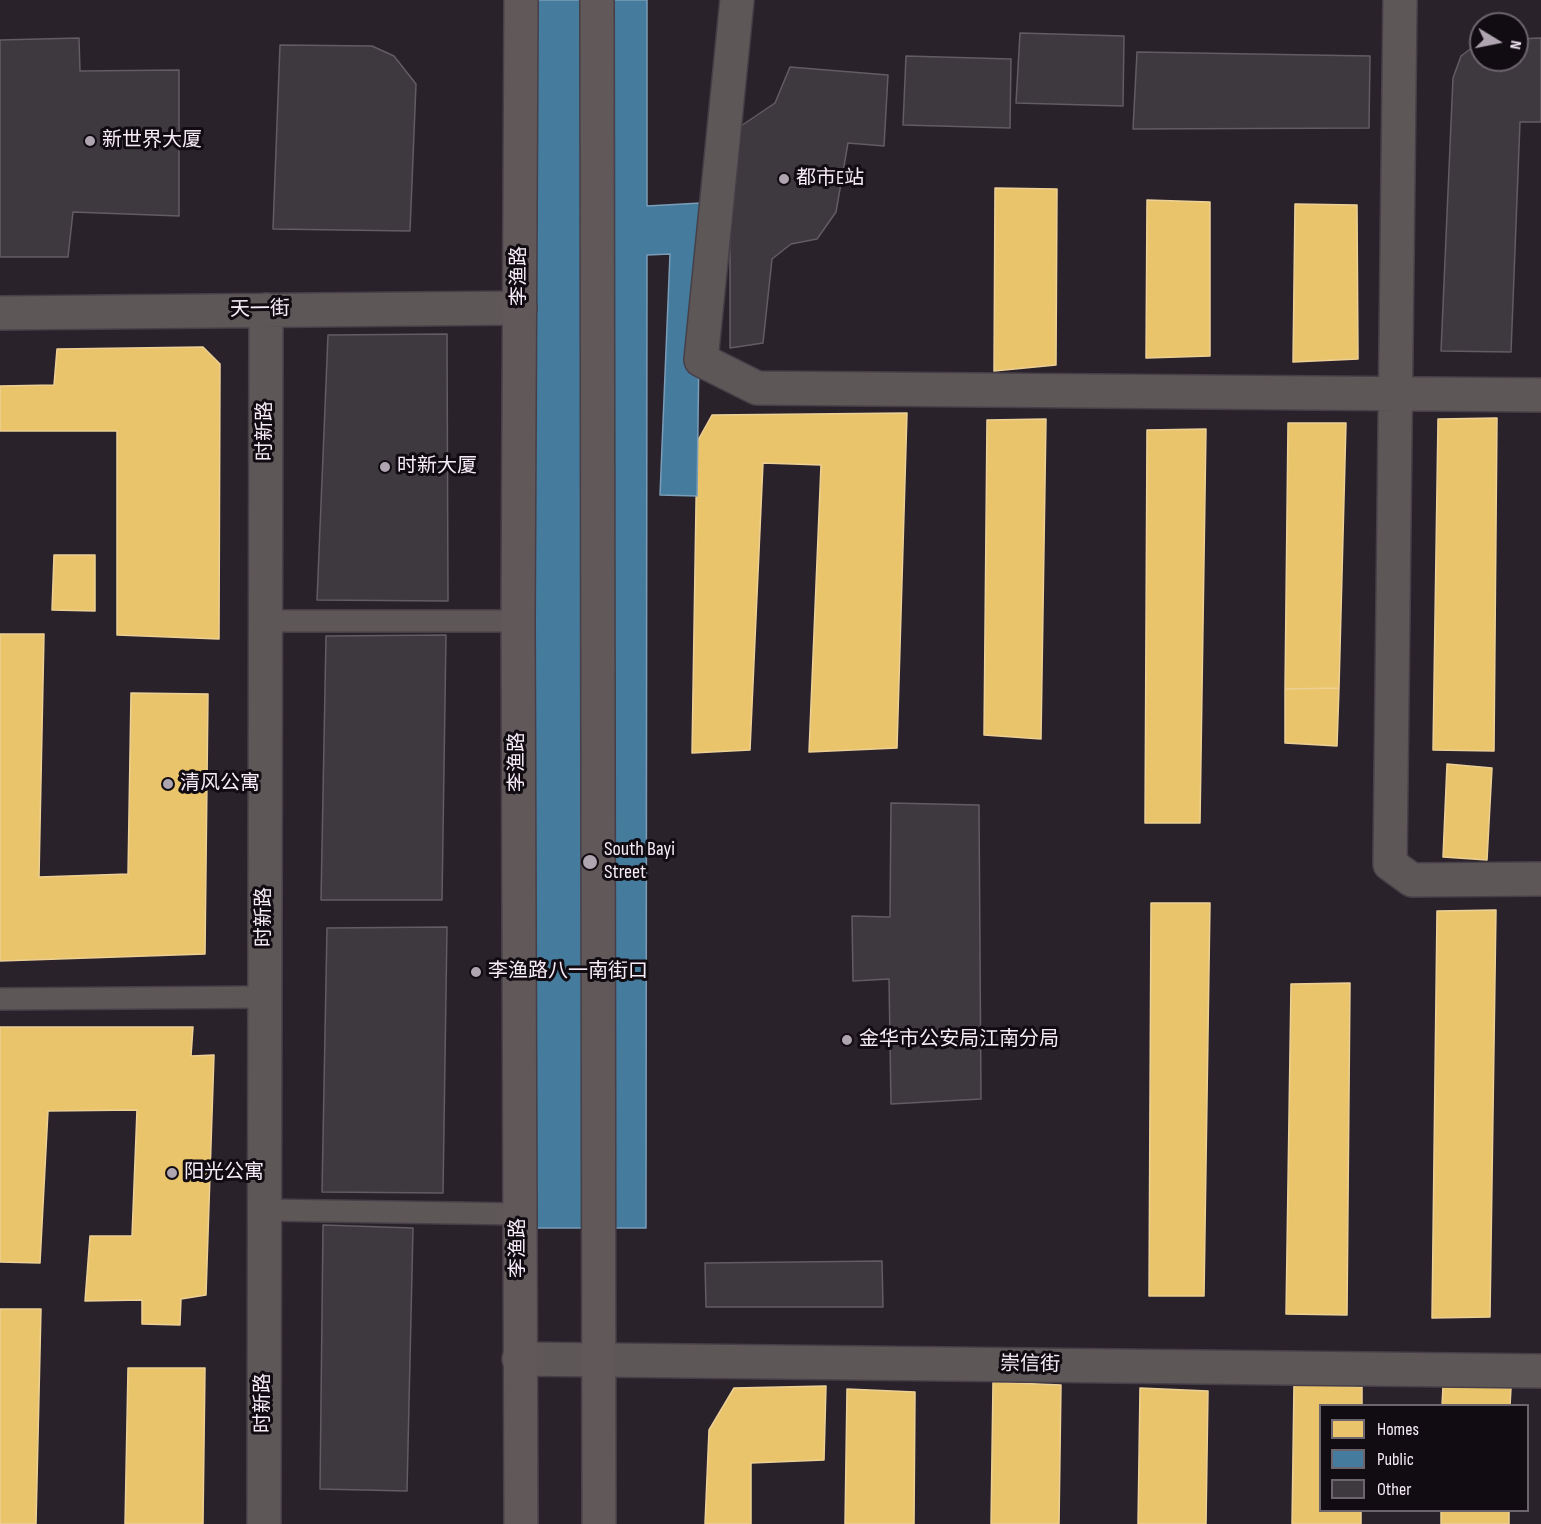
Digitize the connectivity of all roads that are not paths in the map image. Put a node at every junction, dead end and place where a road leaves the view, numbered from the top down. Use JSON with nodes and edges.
{"nodes":[{"id":1,"x":521,"y":0,"type":"edge"},
{"id":2,"x":597,"y":0,"type":"edge"},
{"id":3,"x":737,"y":0,"type":"edge"},
{"id":4,"x":1400,"y":0,"type":"edge"},
{"id":5,"x":520,"y":308,"type":"junction"},
{"id":6,"x":266,"y":310,"type":"junction"},
{"id":7,"x":0,"y":313,"type":"edge"},
{"id":8,"x":1396,"y":394,"type":"junction"},
{"id":9,"x":1541,"y":395,"type":"edge"},
{"id":10,"x":266,"y":621,"type":"junction"},
{"id":11,"x":518,"y":621,"type":"junction"},
{"id":12,"x":1541,"y":879,"type":"edge"},
{"id":13,"x":265,"y":997,"type":"junction"},
{"id":14,"x":0,"y":999,"type":"edge"},
{"id":15,"x":265,"y":1210,"type":"junction"},
{"id":16,"x":519,"y":1214,"type":"junction"},
{"id":17,"x":519,"y":1359,"type":"junction"},
{"id":18,"x":599,"y":1359,"type":"junction"},
{"id":19,"x":1541,"y":1371,"type":"edge"},
{"id":20,"x":264,"y":1524,"type":"edge"},
{"id":21,"x":521,"y":1524,"type":"edge"},
{"id":22,"x":599,"y":1524,"type":"edge"}],
"edges":[{"from":1,"to":5,"type":"main road","name":"李渔路"},
{"from":2,"to":18,"type":"main road"},
{"from":3,"to":8,"type":"street"},
{"from":4,"to":8,"type":"street"},
{"from":5,"to":6,"type":"street","name":"天一街"},
{"from":5,"to":11,"type":"main road","name":"李渔路"},
{"from":6,"to":7,"type":"street","name":"天一街"},
{"from":6,"to":10,"type":"street","name":"时新路"},
{"from":8,"to":9,"type":"street"},
{"from":8,"to":12,"type":"street"},
{"from":10,"to":11,"type":"lane"},
{"from":10,"to":13,"type":"street","name":"时新路"},
{"from":11,"to":16,"type":"main road","name":"李渔路"},
{"from":13,"to":14,"type":"lane"},
{"from":13,"to":15,"type":"street","name":"时新路"},
{"from":15,"to":16,"type":"lane"},
{"from":15,"to":20,"type":"street","name":"时新路"},
{"from":16,"to":17,"type":"main road","name":"李渔路"},
{"from":17,"to":18,"type":"street","name":"崇信街"},
{"from":17,"to":21,"type":"main road","name":"李渔路"},
{"from":18,"to":19,"type":"street","name":"崇信街"},
{"from":18,"to":22,"type":"main road"}]}
